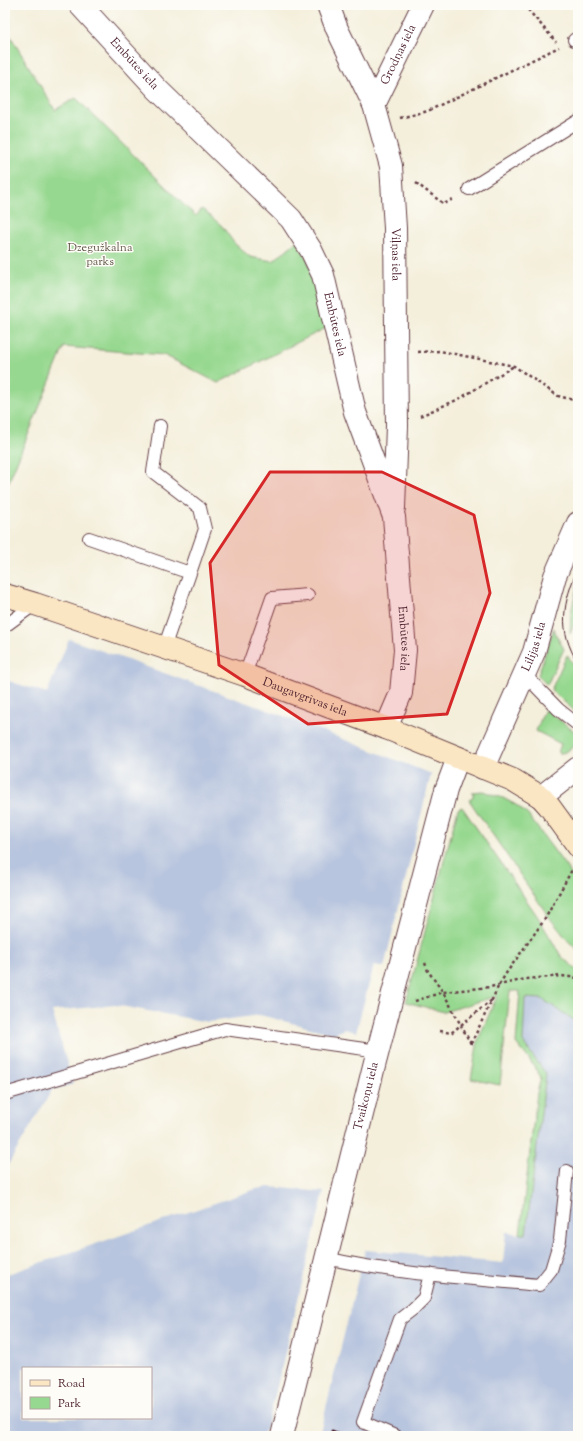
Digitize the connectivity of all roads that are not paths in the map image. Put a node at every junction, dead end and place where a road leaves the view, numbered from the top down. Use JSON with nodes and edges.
{"nodes":[{"id":1,"x":80,"y":5,"type":"edge"},
{"id":2,"x":328,"y":5,"type":"edge"},
{"id":3,"x":423,"y":5,"type":"edge"},
{"id":4,"x":377,"y":114,"type":"junction"},
{"id":5,"x":578,"y":121,"type":"edge"},
{"id":6,"x":469,"y":190,"type":"road end"},
{"id":7,"x":160,"y":426,"type":"dead end"},
{"id":8,"x":394,"y":517,"type":"junction"},
{"id":9,"x":578,"y":523,"type":"edge"},
{"id":10,"x":89,"y":538,"type":"dead end"},
{"id":11,"x":190,"y":573,"type":"junction"},
{"id":12,"x":5,"y":595,"type":"edge"},
{"id":13,"x":308,"y":595,"type":"dead end"},
{"id":14,"x":35,"y":604,"type":"junction"},
{"id":15,"x":5,"y":626,"type":"edge"},
{"id":16,"x":164,"y":648,"type":"junction"},
{"id":17,"x":524,"y":674,"type":"junction"},
{"id":18,"x":245,"y":675,"type":"junction"},
{"id":19,"x":578,"y":725,"type":"edge"},
{"id":20,"x":386,"y":728,"type":"junction"},
{"id":21,"x":458,"y":758,"type":"junction"},
{"id":22,"x":483,"y":768,"type":"junction"},
{"id":23,"x":578,"y":768,"type":"edge"},
{"id":24,"x":541,"y":797,"type":"junction"},
{"id":25,"x":576,"y":856,"type":"edge"},
{"id":26,"x":378,"y":1051,"type":"junction"},
{"id":27,"x":5,"y":1094,"type":"edge"},
{"id":28,"x":567,"y":1171,"type":"dead end"},
{"id":29,"x":326,"y":1258,"type":"junction"},
{"id":30,"x":430,"y":1274,"type":"junction"},
{"id":31,"x":282,"y":1436,"type":"edge"},
{"id":32,"x":395,"y":1436,"type":"edge"}],
"edges":[{"from":1,"to":8,"type":"street","name":"Embūtes iela"},
{"from":2,"to":4,"type":"street","name":"Viļņas iela"},
{"from":3,"to":4,"type":"street","name":"Grodņas iela"},
{"from":4,"to":8,"type":"street","name":"Viļņas iela"},
{"from":5,"to":6,"type":"lane"},
{"from":7,"to":11,"type":"lane"},
{"from":8,"to":20,"type":"street","name":"Embūtes iela"},
{"from":9,"to":17,"type":"street","name":"Lilijas iela"},
{"from":10,"to":11,"type":"lane"},
{"from":11,"to":16,"type":"lane"},
{"from":12,"to":14,"type":"main road","name":"Daugavgrīvas iela"},
{"from":13,"to":18,"type":"lane"},
{"from":14,"to":15,"type":"lane"},
{"from":14,"to":16,"type":"main road","name":"Daugavgrīvas iela"},
{"from":16,"to":18,"type":"main road","name":"Daugavgrīvas iela"},
{"from":17,"to":19,"type":"lane"},
{"from":17,"to":22,"type":"street","name":"Lilijas iela"},
{"from":18,"to":20,"type":"main road","name":"Daugavgrīvas iela"},
{"from":20,"to":21,"type":"main road","name":"Daugavgrīvas iela"},
{"from":21,"to":22,"type":"main road","name":"Daugavgrīvas iela"},
{"from":21,"to":26,"type":"street","name":"Tvaikoņu iela"},
{"from":22,"to":24,"type":"main road","name":"Daugavgrīvas iela"},
{"from":23,"to":24,"type":"street"},
{"from":24,"to":25,"type":"main road","name":"Daugavgrīvas iela"},
{"from":26,"to":27,"type":"lane"},
{"from":26,"to":29,"type":"street","name":"Tvaikoņu iela"},
{"from":28,"to":30,"type":"lane"},
{"from":29,"to":30,"type":"lane"},
{"from":29,"to":31,"type":"street","name":"Tvaikoņu iela"},
{"from":30,"to":32,"type":"lane"}]}
